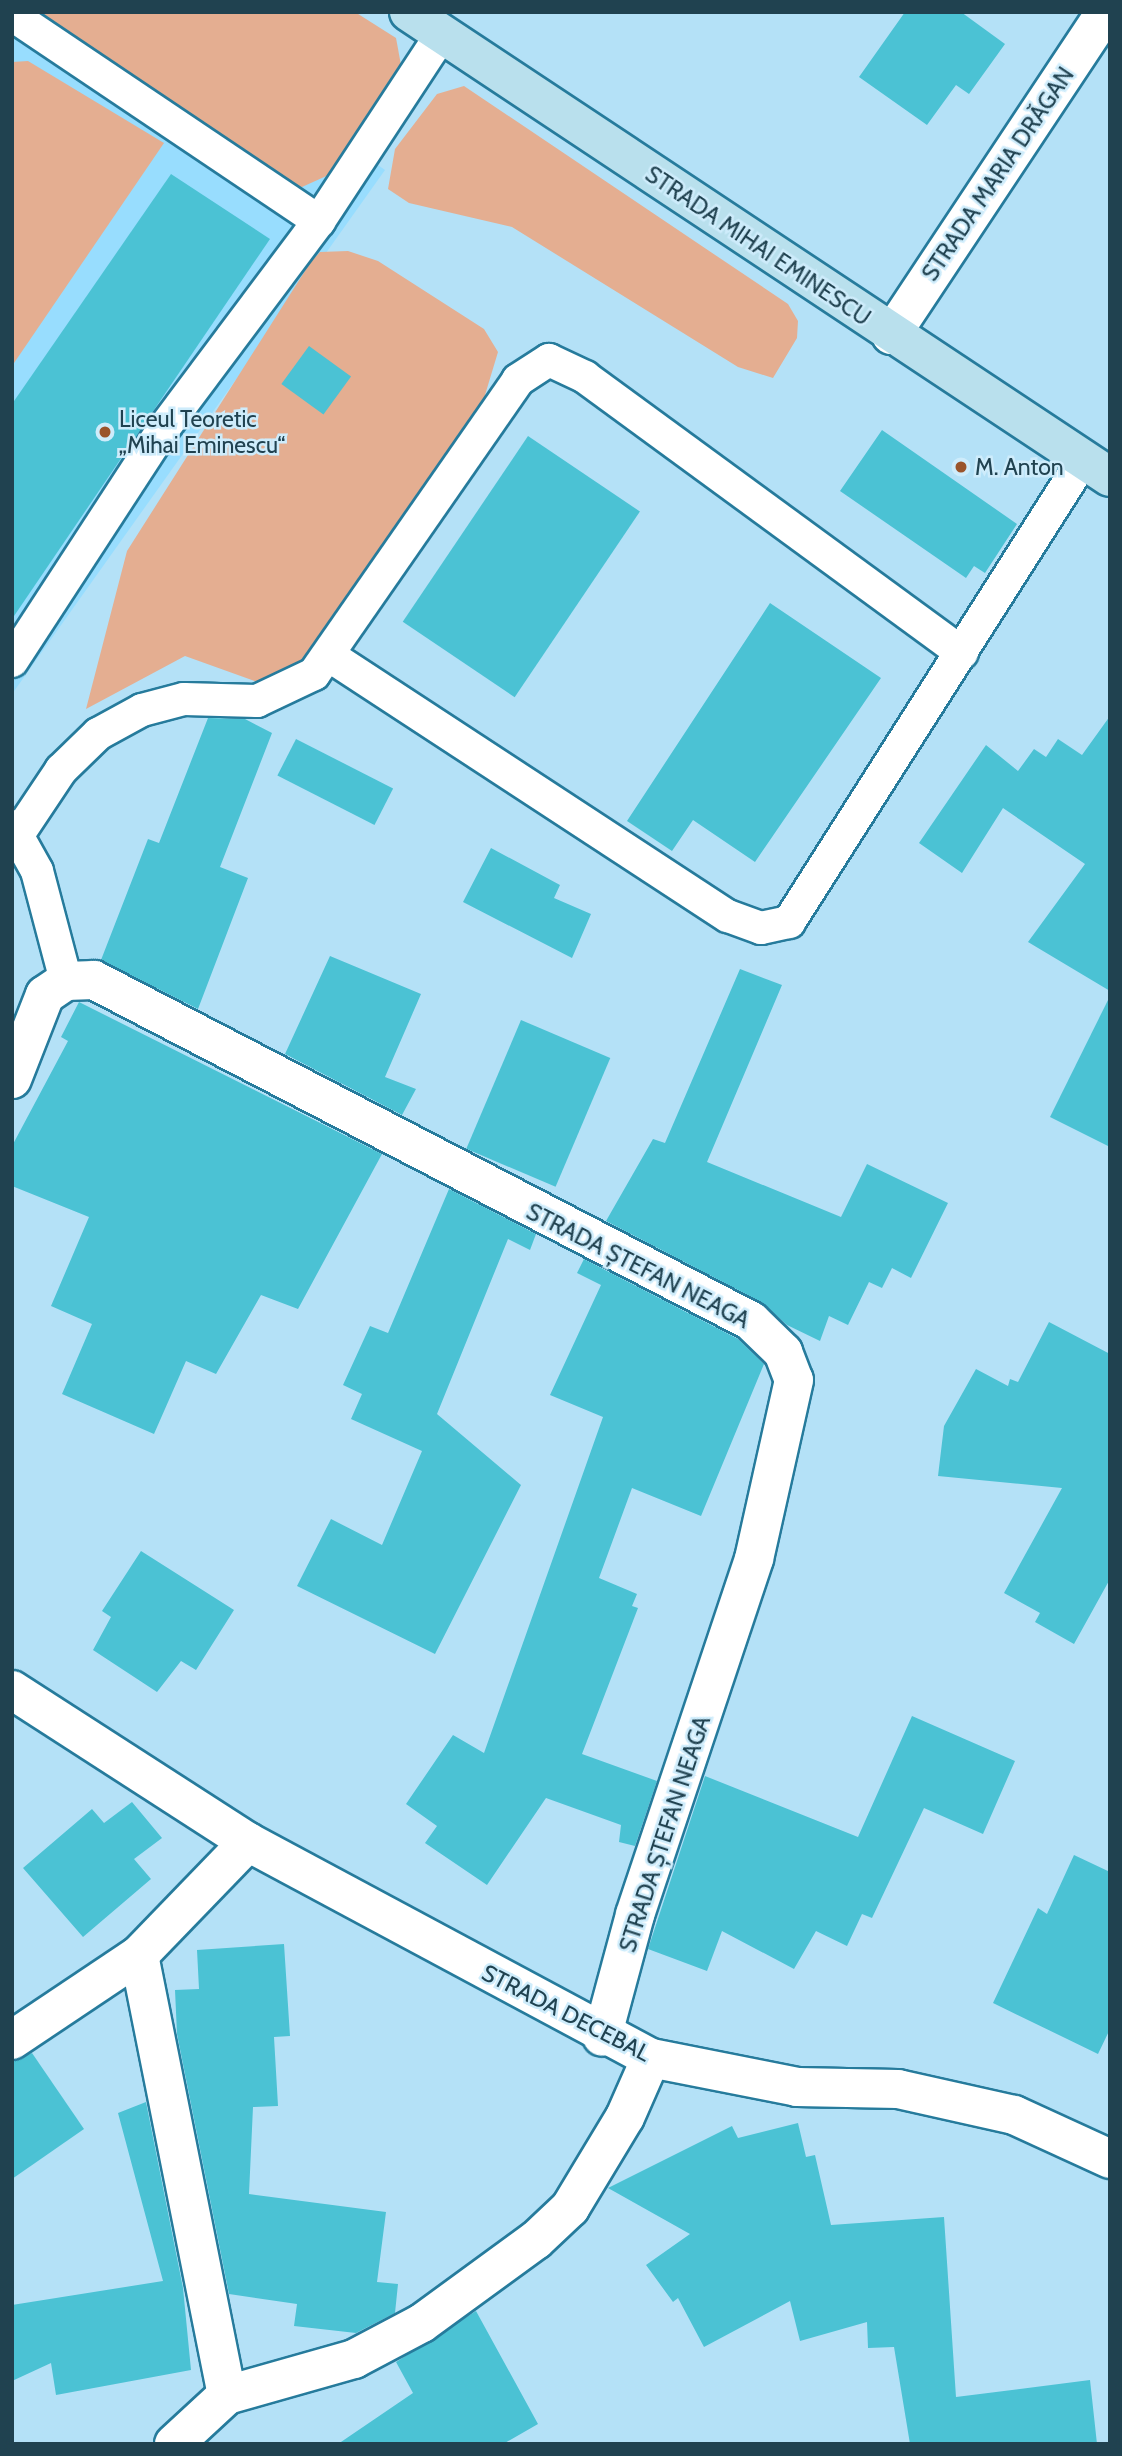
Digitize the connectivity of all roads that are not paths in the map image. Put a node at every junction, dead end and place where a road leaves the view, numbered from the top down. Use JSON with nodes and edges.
{"nodes":[{"id":1,"x":409,"y":12,"type":"edge"},
{"id":2,"x":1106,"y":12,"type":"edge"},
{"id":3,"x":12,"y":15,"type":"edge"},
{"id":4,"x":448,"y":23,"type":"edge"},
{"id":5,"x":319,"y":220,"type":"junction"},
{"id":6,"x":891,"y":335,"type":"junction"},
{"id":7,"x":1096,"y":469,"type":"edge"},
{"id":8,"x":962,"y":653,"type":"junction"},
{"id":9,"x":330,"y":656,"type":"junction"},
{"id":10,"x":12,"y":661,"type":"edge"},
{"id":11,"x":16,"y":829,"type":"edge"},
{"id":12,"x":66,"y":981,"type":"junction"},
{"id":13,"x":12,"y":1079,"type":"edge"},
{"id":14,"x":12,"y":1690,"type":"edge"},
{"id":15,"x":248,"y":1842,"type":"junction"},
{"id":16,"x":139,"y":1955,"type":"junction"},
{"id":17,"x":602,"y":2037,"type":"junction"},
{"id":18,"x":12,"y":2040,"type":"edge"},
{"id":19,"x":651,"y":2058,"type":"junction"},
{"id":20,"x":1110,"y":2159,"type":"edge"},
{"id":21,"x":227,"y":2395,"type":"junction"},
{"id":22,"x":174,"y":2444,"type":"edge"}],
"edges":[{"from":1,"to":4,"type":"main road","name":"STRADA MIHAI EMINESCU"},
{"from":2,"to":6,"type":"street","name":"STRADA MARIA DRĂGAN"},
{"from":3,"to":5,"type":"lane"},
{"from":4,"to":5,"type":"lane"},
{"from":4,"to":6,"type":"main road","name":"STRADA MIHAI EMINESCU"},
{"from":5,"to":10,"type":"lane"},
{"from":6,"to":7,"type":"main road","name":"STRADA MIHAI EMINESCU"},
{"from":7,"to":8,"type":"lane"},
{"from":8,"to":9,"type":"lane"},
{"from":8,"to":9,"type":"lane"},
{"from":9,"to":11,"type":"lane"},
{"from":11,"to":12,"type":"lane"},
{"from":12,"to":13,"type":"street"},
{"from":12,"to":17,"type":"street","name":"STRADA ȘTEFAN NEAGA"},
{"from":14,"to":15,"type":"street","name":"STRADA DECEBAL"},
{"from":15,"to":16,"type":"street"},
{"from":15,"to":17,"type":"street","name":"STRADA DECEBAL"},
{"from":16,"to":18,"type":"street"},
{"from":16,"to":21,"type":"street"},
{"from":17,"to":19,"type":"street","name":"STRADA DECEBAL"},
{"from":19,"to":20,"type":"street","name":"STRADA DECEBAL"},
{"from":19,"to":21,"type":"street"},
{"from":21,"to":22,"type":"street"}]}
